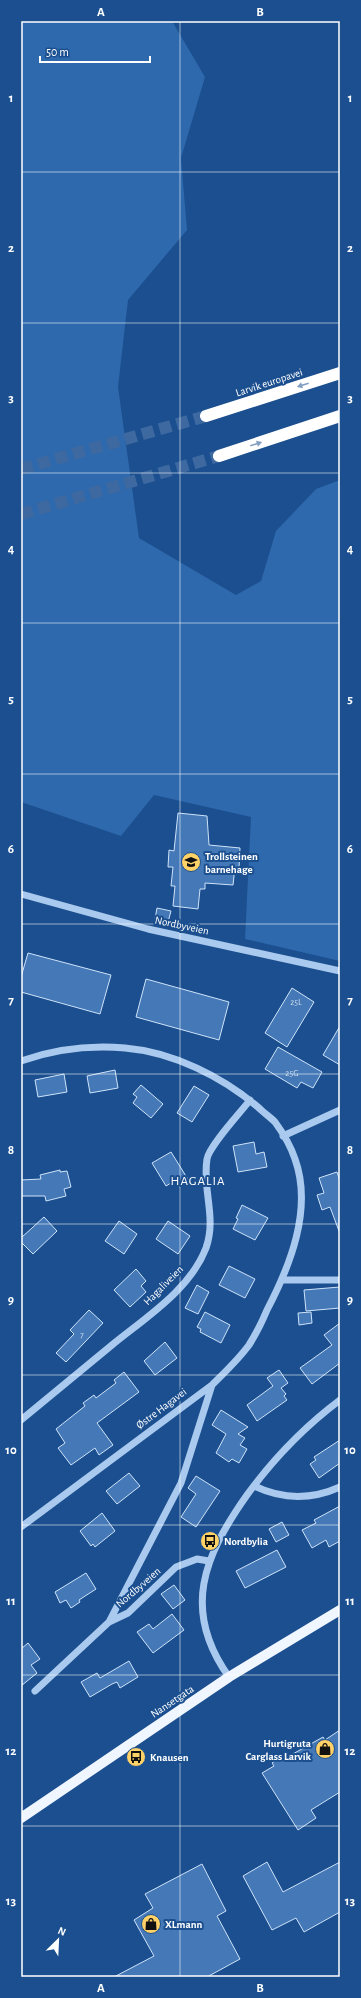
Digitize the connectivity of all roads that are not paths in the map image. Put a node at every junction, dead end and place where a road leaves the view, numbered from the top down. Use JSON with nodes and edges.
{"nodes":[{"id":1,"x":340,"y":373,"type":"edge"},
{"id":2,"x":206,"y":416,"type":"tunnel mouth"},
{"id":3,"x":340,"y":416,"type":"edge"},
{"id":4,"x":219,"y":456,"type":"tunnel mouth"},
{"id":5,"x":21,"y":894,"type":"edge"},
{"id":6,"x":340,"y":971,"type":"edge"},
{"id":7,"x":21,"y":1061,"type":"edge"},
{"id":8,"x":250,"y":1100,"type":"junction"},
{"id":9,"x":340,"y":1110,"type":"edge"},
{"id":10,"x":283,"y":1136,"type":"junction"},
{"id":11,"x":283,"y":1280,"type":"junction"},
{"id":12,"x":340,"y":1280,"type":"edge"},
{"id":13,"x":212,"y":1385,"type":"junction"},
{"id":14,"x":340,"y":1400,"type":"edge"},
{"id":15,"x":21,"y":1420,"type":"edge"},
{"id":16,"x":254,"y":1486,"type":"junction"},
{"id":17,"x":340,"y":1487,"type":"edge"},
{"id":18,"x":21,"y":1527,"type":"edge"},
{"id":19,"x":209,"y":1561,"type":"junction"},
{"id":20,"x":340,"y":1610,"type":"edge"},
{"id":21,"x":109,"y":1622,"type":"junction"},
{"id":22,"x":229,"y":1677,"type":"junction"},
{"id":23,"x":35,"y":1691,"type":"dead end"},
{"id":24,"x":21,"y":1818,"type":"edge"}],
"edges":[{"from":1,"to":2,"type":"highway","name":"Larvik europavei","one_way":true},
{"from":4,"to":3,"type":"highway","one_way":true},
{"from":5,"to":6,"type":"street","name":"Nordbyveien"},
{"from":7,"to":8,"type":"street","name":"Østre Hagavei"},
{"from":8,"to":10,"type":"street","name":"Østre Hagavei"},
{"from":8,"to":15,"type":"street","name":"Hagaliveien"},
{"from":9,"to":10,"type":"street"},
{"from":10,"to":11,"type":"street","name":"Østre Hagavei"},
{"from":11,"to":12,"type":"street"},
{"from":11,"to":13,"type":"street","name":"Østre Hagavei"},
{"from":13,"to":18,"type":"street","name":"Østre Hagavei"},
{"from":13,"to":21,"type":"street"},
{"from":14,"to":16,"type":"street"},
{"from":16,"to":17,"type":"street"},
{"from":16,"to":19,"type":"street"},
{"from":19,"to":21,"type":"street","name":"Nordbyveien"},
{"from":19,"to":22,"type":"street"},
{"from":20,"to":22,"type":"main road","name":"Nansetgata"},
{"from":21,"to":23,"type":"street","name":"Nordbyveien"},
{"from":22,"to":24,"type":"main road","name":"Nansetgata"}]}
